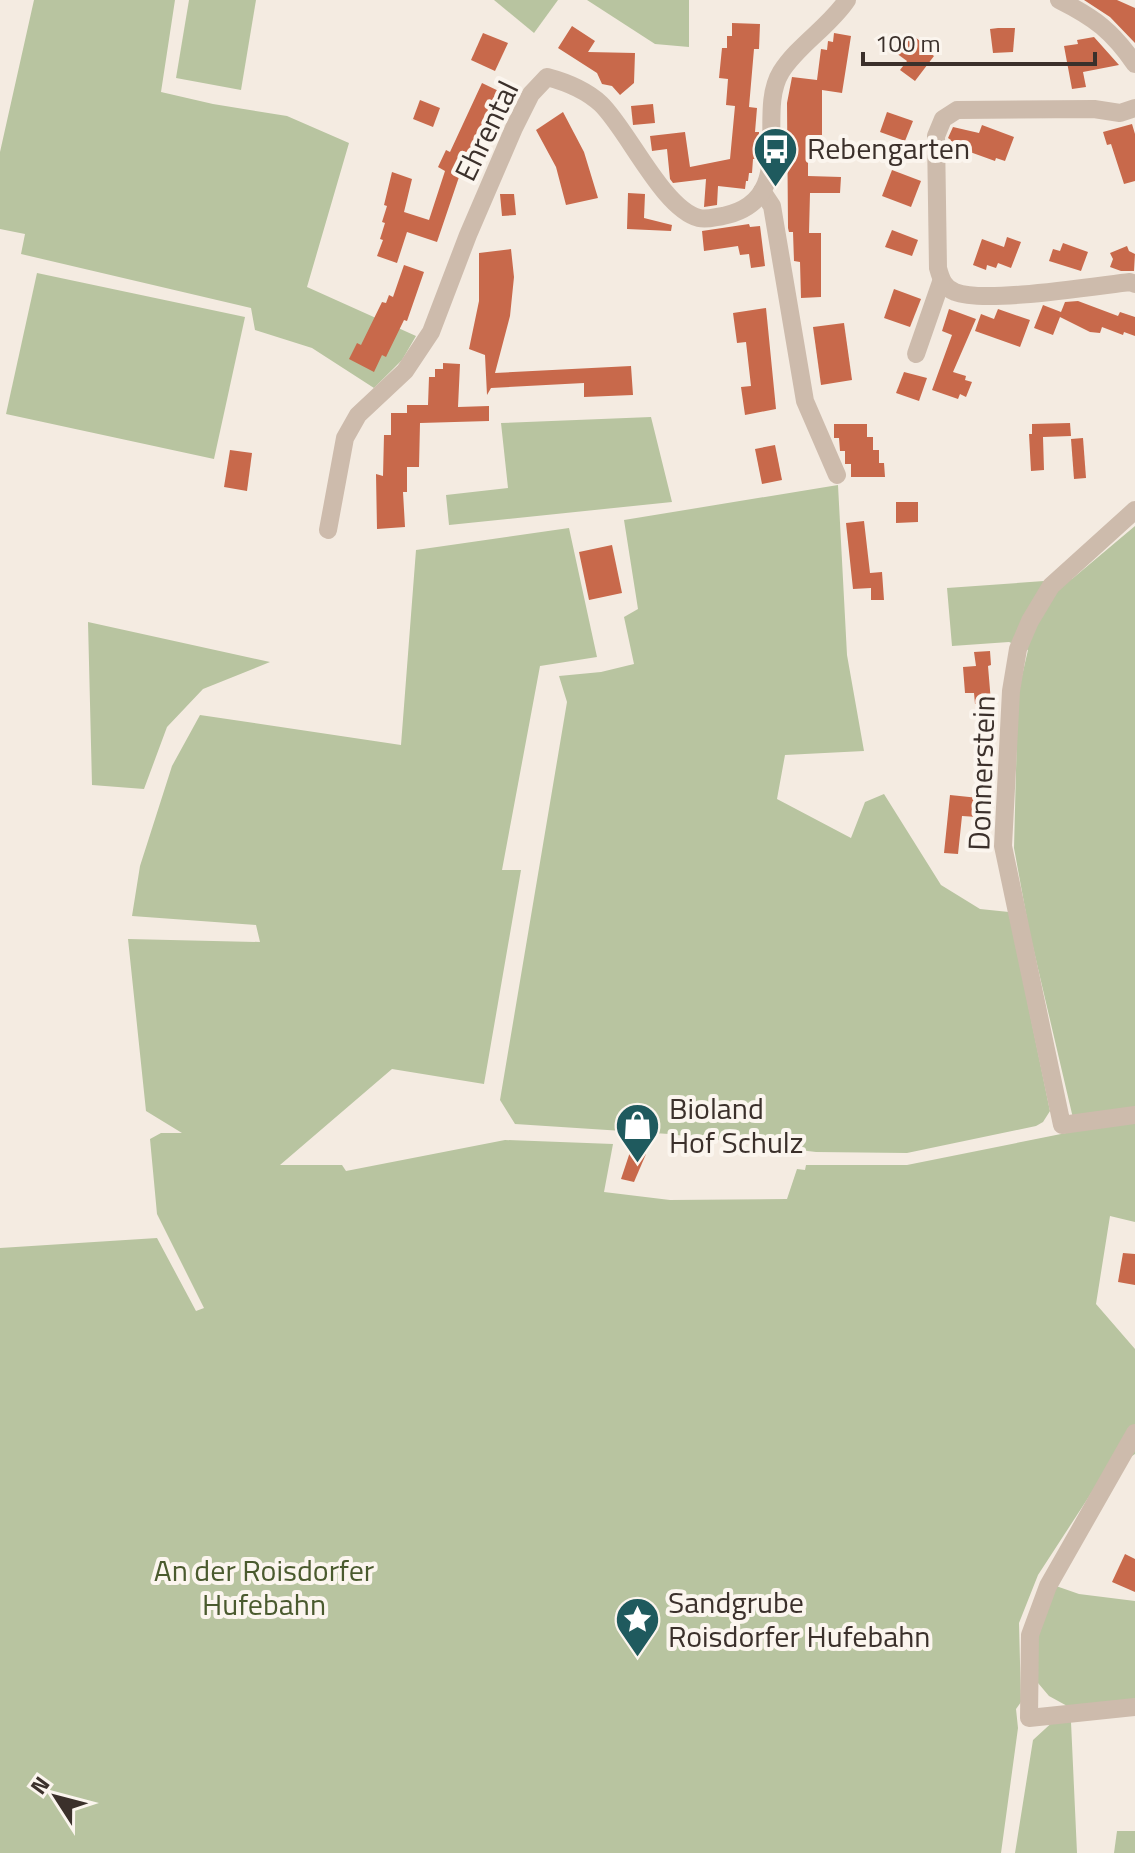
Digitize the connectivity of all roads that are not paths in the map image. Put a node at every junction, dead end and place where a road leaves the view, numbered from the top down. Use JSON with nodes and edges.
{"nodes":[{"id":1,"x":847,"y":0,"type":"edge"},
{"id":2,"x":1059,"y":0,"type":"edge"},
{"id":3,"x":1135,"y":64,"type":"edge"},
{"id":4,"x":1135,"y":108,"type":"edge"},
{"id":5,"x":762,"y":191,"type":"junction"},
{"id":6,"x":941,"y":282,"type":"junction"},
{"id":7,"x":1135,"y":284,"type":"edge"},
{"id":8,"x":916,"y":354,"type":"dead end"},
{"id":9,"x":837,"y":475,"type":"dead end"},
{"id":10,"x":1135,"y":510,"type":"edge"},
{"id":11,"x":328,"y":530,"type":"dead end"},
{"id":12,"x":1135,"y":1115,"type":"edge"},
{"id":13,"x":1135,"y":1433,"type":"edge"},
{"id":14,"x":1135,"y":1707,"type":"edge"}],
"edges":[{"from":1,"to":5,"type":"street"},
{"from":2,"to":3,"type":"street"},
{"from":4,"to":6,"type":"street"},
{"from":5,"to":9,"type":"street"},
{"from":5,"to":11,"type":"street","name":"Ehrental"},
{"from":6,"to":7,"type":"street"},
{"from":6,"to":8,"type":"street"},
{"from":10,"to":12,"type":"street","name":"Donnerstein"},
{"from":13,"to":14,"type":"street"}]}
